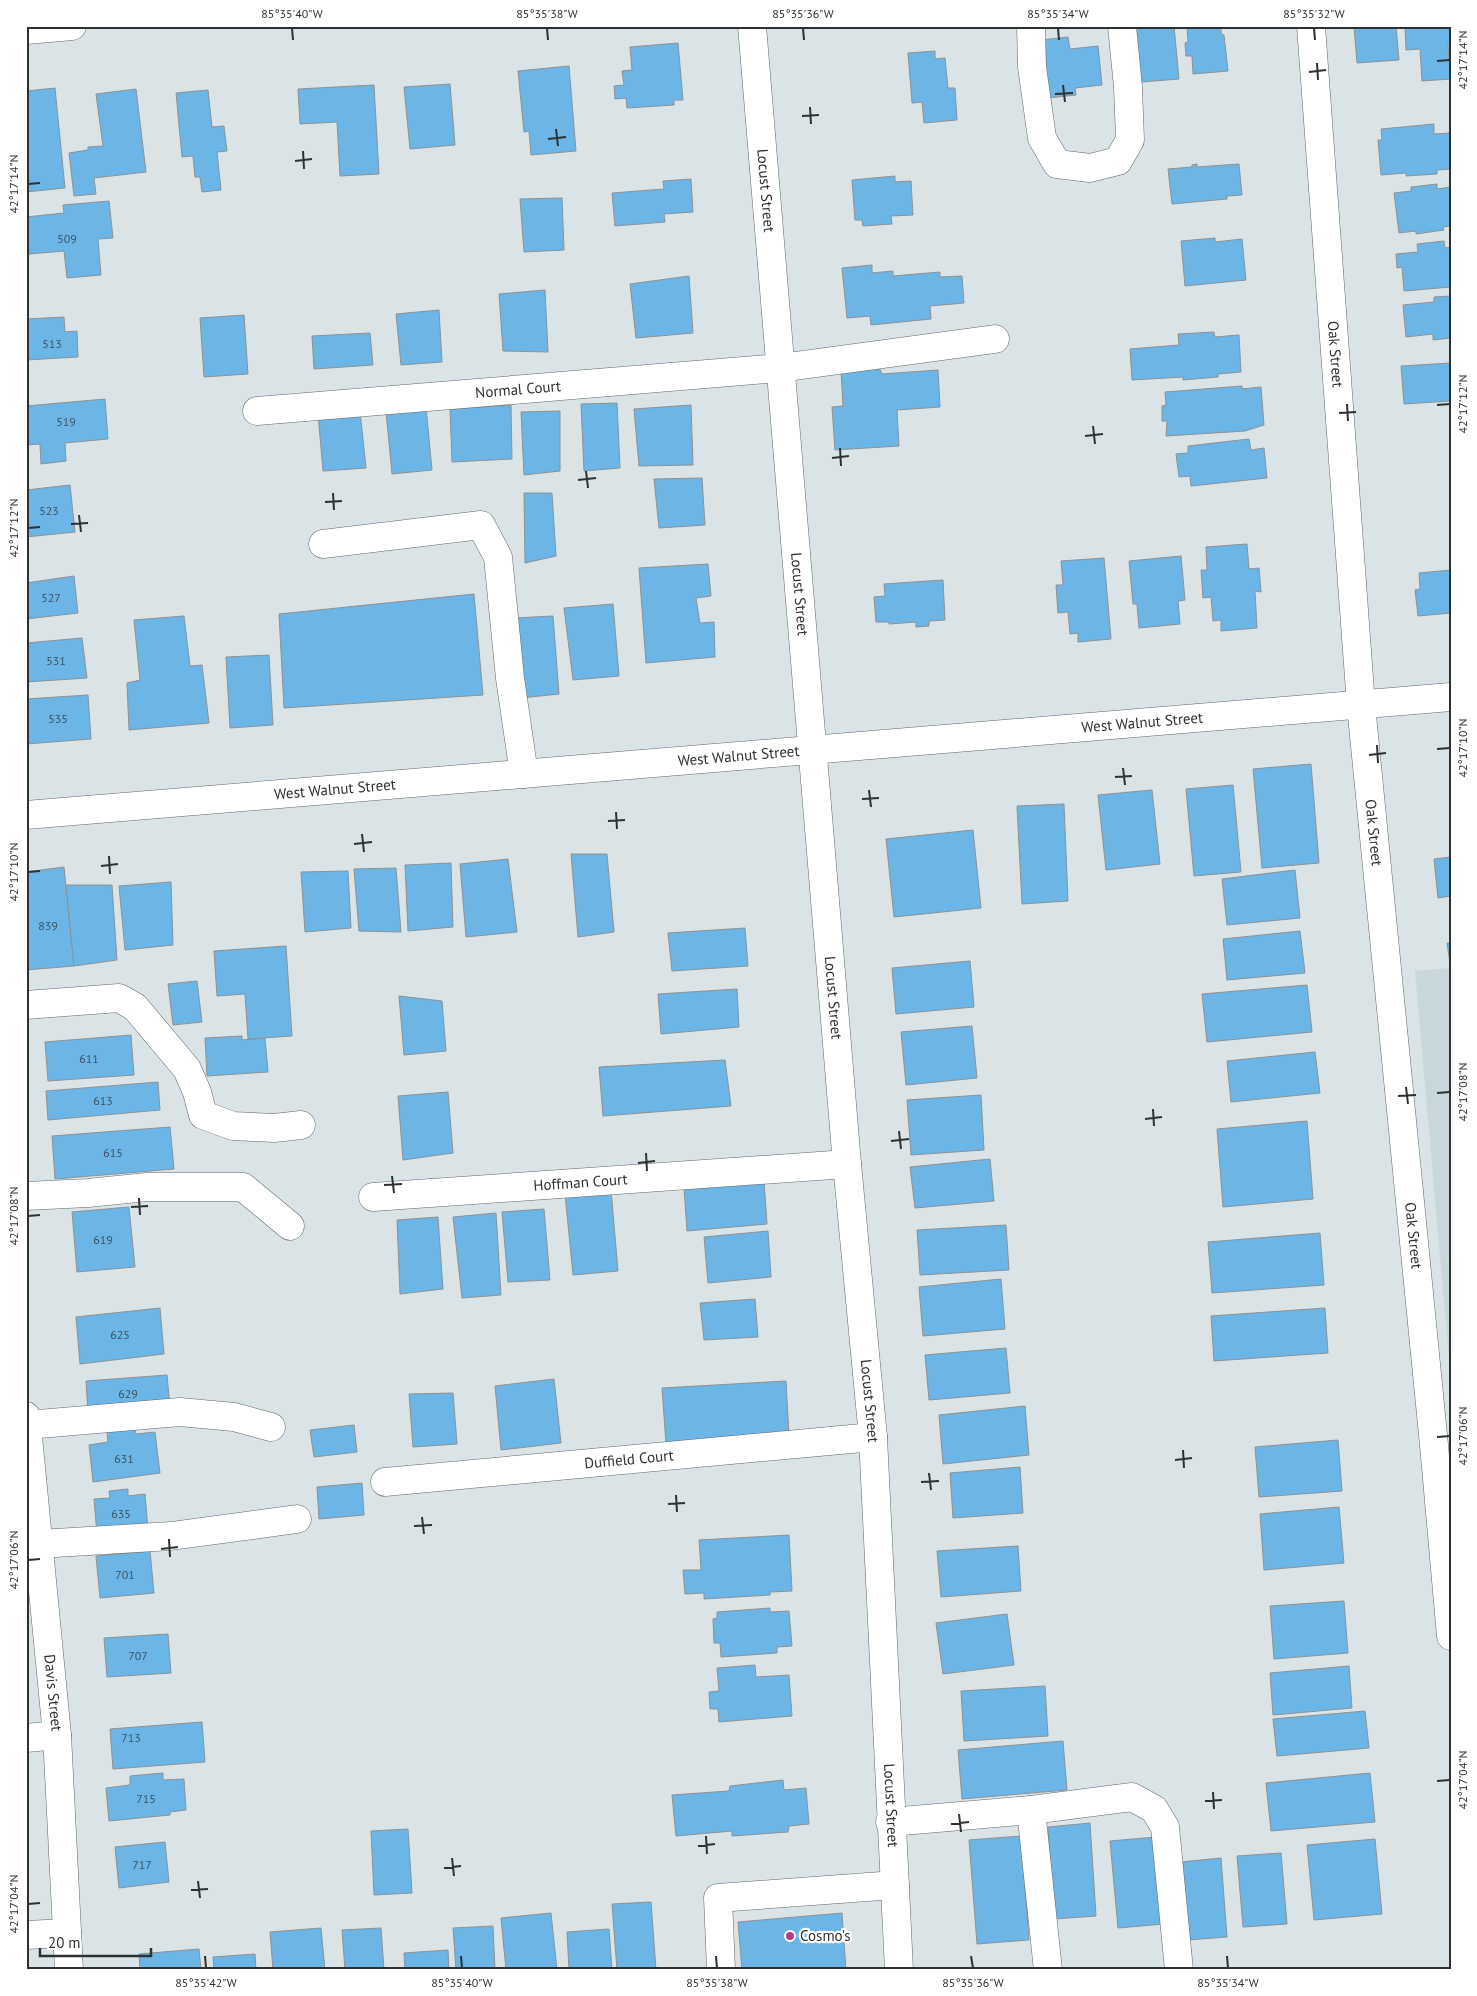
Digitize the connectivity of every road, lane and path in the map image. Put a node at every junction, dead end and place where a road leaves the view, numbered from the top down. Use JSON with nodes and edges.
{"nodes":[{"id":1,"x":72,"y":26,"type":"edge"},
{"id":2,"x":752,"y":26,"type":"edge"},
{"id":3,"x":1031,"y":26,"type":"edge"},
{"id":4,"x":1122,"y":26,"type":"edge"},
{"id":5,"x":1311,"y":26,"type":"edge"},
{"id":6,"x":26,"y":30,"type":"edge"},
{"id":7,"x":995,"y":339,"type":"dead end"},
{"id":8,"x":780,"y":368,"type":"junction"},
{"id":9,"x":257,"y":411,"type":"dead end"},
{"id":10,"x":323,"y":544,"type":"dead end"},
{"id":11,"x":1451,"y":697,"type":"edge"},
{"id":12,"x":1361,"y":705,"type":"junction"},
{"id":13,"x":812,"y":750,"type":"junction"},
{"id":14,"x":524,"y":774,"type":"junction"},
{"id":15,"x":26,"y":816,"type":"edge"},
{"id":16,"x":26,"y":1005,"type":"edge"},
{"id":17,"x":301,"y":1125,"type":"dead end"},
{"id":18,"x":847,"y":1164,"type":"junction"},
{"id":19,"x":26,"y":1196,"type":"edge"},
{"id":20,"x":373,"y":1197,"type":"dead end"},
{"id":21,"x":290,"y":1226,"type":"dead end"},
{"id":22,"x":27,"y":1420,"type":"edge"},
{"id":23,"x":270,"y":1427,"type":"dead end"},
{"id":24,"x":873,"y":1437,"type":"junction"},
{"id":25,"x":1442,"y":1444,"type":"edge"},
{"id":26,"x":385,"y":1482,"type":"dead end"},
{"id":27,"x":297,"y":1519,"type":"dead end"},
{"id":28,"x":39,"y":1544,"type":"junction"},
{"id":29,"x":1451,"y":1636,"type":"edge"},
{"id":30,"x":58,"y":1736,"type":"junction"},
{"id":31,"x":26,"y":1738,"type":"edge"},
{"id":32,"x":1031,"y":1810,"type":"junction"},
{"id":33,"x":890,"y":1822,"type":"junction"},
{"id":34,"x":895,"y":1885,"type":"junction"},
{"id":35,"x":67,"y":1933,"type":"junction"},
{"id":36,"x":26,"y":1936,"type":"edge"},
{"id":37,"x":69,"y":1970,"type":"edge"},
{"id":38,"x":721,"y":1970,"type":"edge"},
{"id":39,"x":899,"y":1970,"type":"edge"},
{"id":40,"x":1048,"y":1970,"type":"edge"},
{"id":41,"x":1180,"y":1970,"type":"edge"}],
"edges":[{"from":1,"to":6,"type":"street"},
{"from":2,"to":8,"type":"street","name":"Locust Street"},
{"from":3,"to":4,"type":"street"},
{"from":5,"to":12,"type":"street","name":"Oak Street"},
{"from":7,"to":8,"type":"street","name":"Normal Court"},
{"from":8,"to":9,"type":"street","name":"Normal Court"},
{"from":8,"to":13,"type":"street","name":"Locust Street"},
{"from":10,"to":14,"type":"street"},
{"from":11,"to":12,"type":"street","name":"West Walnut Street"},
{"from":12,"to":13,"type":"street","name":"West Walnut Street"},
{"from":12,"to":25,"type":"street","name":"Oak Street"},
{"from":13,"to":14,"type":"street","name":"West Walnut Street"},
{"from":13,"to":18,"type":"street","name":"Locust Street"},
{"from":14,"to":15,"type":"street","name":"West Walnut Street"},
{"from":16,"to":17,"type":"street"},
{"from":18,"to":20,"type":"street","name":"Hoffman Court"},
{"from":18,"to":24,"type":"street","name":"Locust Street"},
{"from":19,"to":21,"type":"street"},
{"from":22,"to":23,"type":"street"},
{"from":22,"to":28,"type":"street","name":"Davis Street"},
{"from":24,"to":26,"type":"street","name":"Duffield Court"},
{"from":24,"to":33,"type":"street","name":"Locust Street"},
{"from":25,"to":29,"type":"street","name":"Oak Street"},
{"from":27,"to":28,"type":"street"},
{"from":28,"to":30,"type":"street","name":"Davis Street"},
{"from":30,"to":31,"type":"street"},
{"from":30,"to":35,"type":"street","name":"Davis Street"},
{"from":32,"to":33,"type":"street"},
{"from":32,"to":40,"type":"street"},
{"from":32,"to":41,"type":"street"},
{"from":33,"to":34,"type":"street","name":"Locust Street"},
{"from":34,"to":38,"type":"street"},
{"from":34,"to":39,"type":"street","name":"Locust Street"},
{"from":35,"to":36,"type":"street"},
{"from":35,"to":37,"type":"street","name":"Davis Street"}]}
